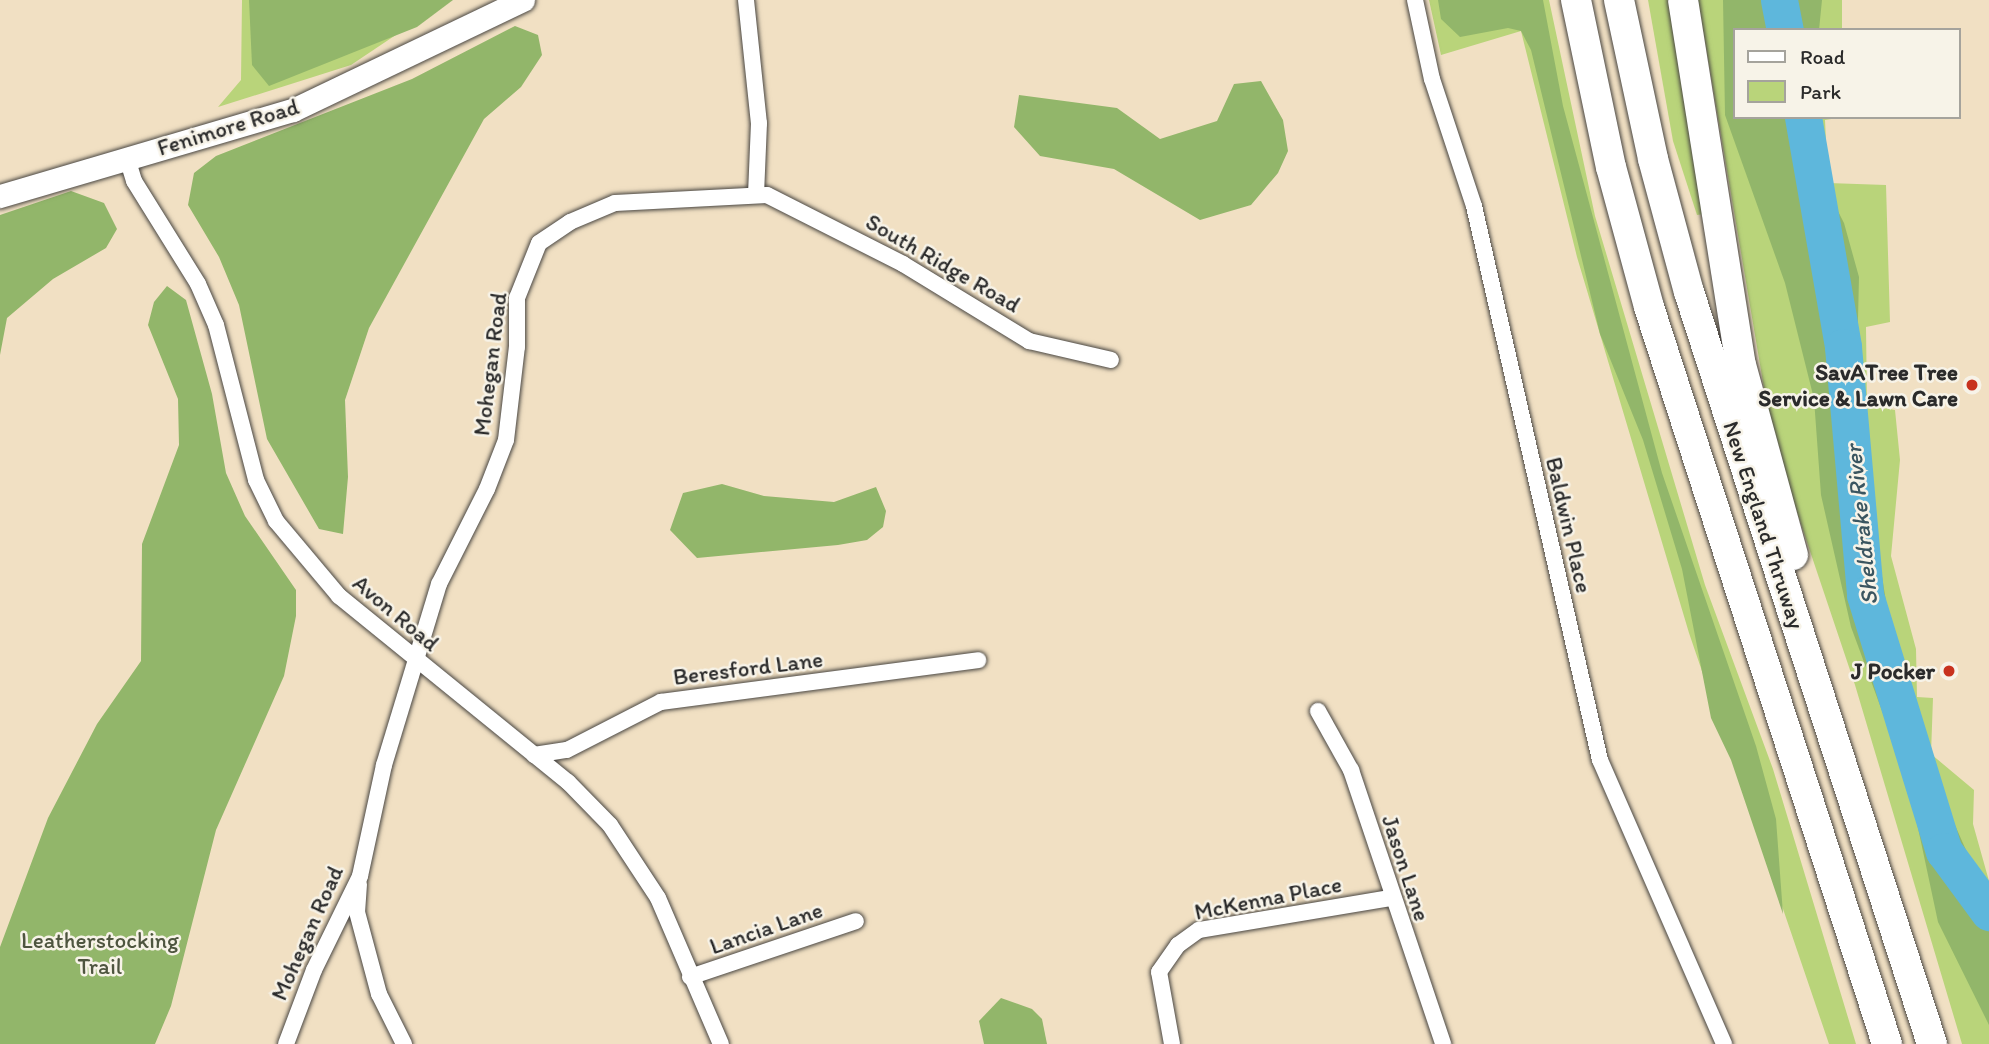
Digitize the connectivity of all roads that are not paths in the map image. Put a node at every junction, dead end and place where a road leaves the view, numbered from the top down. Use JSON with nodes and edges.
{"nodes":[{"id":1,"x":523,"y":0,"type":"edge"},
{"id":2,"x":746,"y":0,"type":"edge"},
{"id":3,"x":1415,"y":0,"type":"edge"},
{"id":4,"x":1576,"y":0,"type":"edge"},
{"id":5,"x":1619,"y":0,"type":"edge"},
{"id":6,"x":1683,"y":0,"type":"edge"},
{"id":7,"x":127,"y":158,"type":"junction"},
{"id":8,"x":756,"y":195,"type":"junction"},
{"id":9,"x":0,"y":196,"type":"edge"},
{"id":10,"x":1111,"y":360,"type":"dead end"},
{"id":11,"x":978,"y":660,"type":"dead end"},
{"id":12,"x":417,"y":661,"type":"junction"},
{"id":13,"x":1819,"y":693,"type":"junction"},
{"id":14,"x":1318,"y":711,"type":"dead end"},
{"id":15,"x":534,"y":755,"type":"junction"},
{"id":16,"x":360,"y":876,"type":"junction"},
{"id":17,"x":1391,"y":898,"type":"junction"},
{"id":18,"x":856,"y":921,"type":"dead end"},
{"id":19,"x":690,"y":977,"type":"junction"},
{"id":20,"x":286,"y":1044,"type":"edge"},
{"id":21,"x":404,"y":1044,"type":"edge"},
{"id":22,"x":721,"y":1044,"type":"edge"},
{"id":23,"x":1172,"y":1044,"type":"edge"},
{"id":24,"x":1443,"y":1044,"type":"edge"},
{"id":25,"x":1724,"y":1044,"type":"edge"},
{"id":26,"x":1887,"y":1044,"type":"edge"},
{"id":27,"x":1932,"y":1044,"type":"edge"}],
"edges":[{"from":1,"to":7,"type":"street","name":"Fenimore Road"},
{"from":2,"to":8,"type":"street"},
{"from":3,"to":25,"type":"street","name":"Baldwin Place"},
{"from":4,"to":26,"type":"highway","name":"New England Thruway"},
{"from":5,"to":13,"type":"highway","name":"New England Thruway"},
{"from":6,"to":13,"type":"highway"},
{"from":7,"to":9,"type":"street","name":"Fenimore Road"},
{"from":7,"to":12,"type":"street","name":"Avon Road"},
{"from":8,"to":10,"type":"street","name":"South Ridge Road"},
{"from":8,"to":12,"type":"street","name":"Mohegan Road"},
{"from":11,"to":15,"type":"street","name":"Beresford Lane"},
{"from":12,"to":15,"type":"street","name":"Avon Road"},
{"from":12,"to":16,"type":"street","name":"Mohegan Road"},
{"from":13,"to":27,"type":"highway","name":"New England Thruway"},
{"from":14,"to":17,"type":"street","name":"Jason Lane"},
{"from":15,"to":19,"type":"street","name":"Avon Road"},
{"from":16,"to":20,"type":"street","name":"Mohegan Road"},
{"from":16,"to":21,"type":"street"},
{"from":17,"to":23,"type":"street","name":"McKenna Place"},
{"from":17,"to":24,"type":"street","name":"Jason Lane"},
{"from":18,"to":19,"type":"street","name":"Lancia Lane"},
{"from":19,"to":22,"type":"street","name":"Avon Road"}]}
